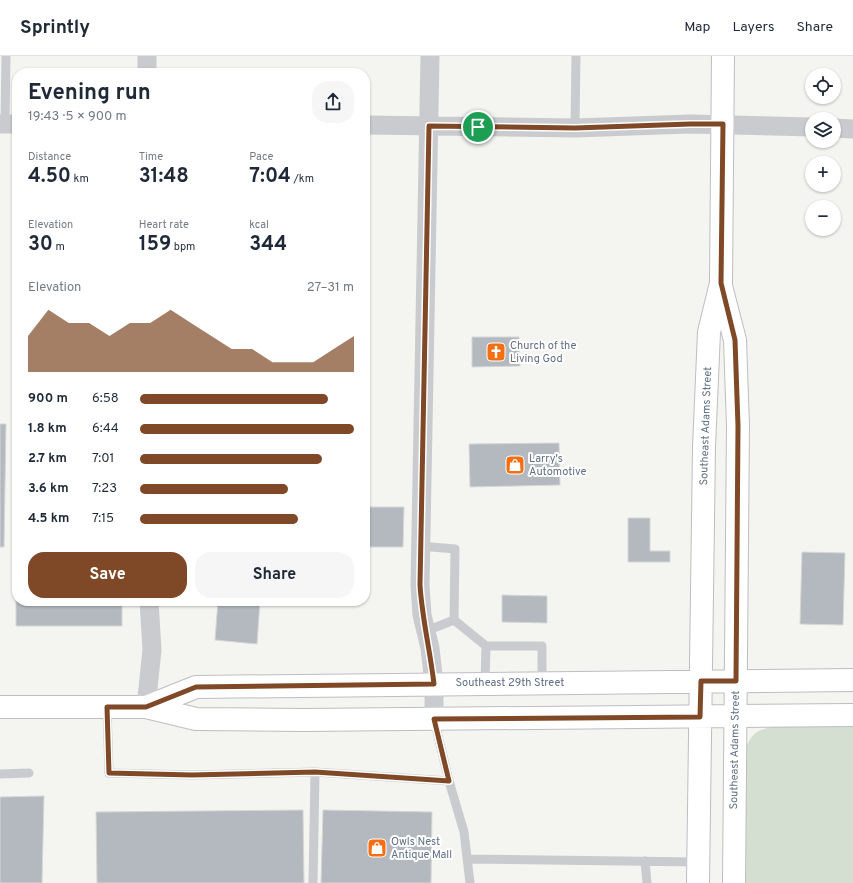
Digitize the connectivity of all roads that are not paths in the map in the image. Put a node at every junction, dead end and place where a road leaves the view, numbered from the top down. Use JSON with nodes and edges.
{"nodes":[{"id":1,"x":6,"y":56,"type":"edge"},
{"id":2,"x":147,"y":56,"type":"edge"},
{"id":3,"x":430,"y":56,"type":"edge"},
{"id":4,"x":576,"y":56,"type":"edge"},
{"id":5,"x":723,"y":56,"type":"edge"},
{"id":6,"x":147,"y":68,"type":"edge"},
{"id":7,"x":7,"y":124,"type":"edge"},
{"id":8,"x":723,"y":124,"type":"junction"},
{"id":9,"x":370,"y":125,"type":"edge"},
{"id":10,"x":429,"y":126,"type":"junction"},
{"id":11,"x":575,"y":128,"type":"junction"},
{"id":12,"x":805,"y":128,"type":"edge"},
{"id":13,"x":841,"y":128,"type":"edge"},
{"id":14,"x":853,"y":129,"type":"edge"},
{"id":15,"x":721,"y":283,"type":"junction"},
{"id":16,"x":420,"y":546,"type":"junction"},
{"id":17,"x":149,"y":606,"type":"edge"},
{"id":18,"x":454,"y":620,"type":"junction"},
{"id":19,"x":426,"y":631,"type":"junction"},
{"id":20,"x":486,"y":646,"type":"junction"},
{"id":21,"x":853,"y":680,"type":"edge"},
{"id":22,"x":701,"y":681,"type":"junction"},
{"id":23,"x":736,"y":681,"type":"junction"},
{"id":24,"x":485,"y":683,"type":"junction"},
{"id":25,"x":542,"y":683,"type":"junction"},
{"id":26,"x":434,"y":684,"type":"junction"},
{"id":27,"x":0,"y":707,"type":"edge"},
{"id":28,"x":107,"y":707,"type":"junction"},
{"id":29,"x":146,"y":707,"type":"junction"},
{"id":30,"x":853,"y":715,"type":"edge"},
{"id":31,"x":736,"y":716,"type":"junction"},
{"id":32,"x":700,"y":717,"type":"junction"},
{"id":33,"x":434,"y":719,"type":"junction"},
{"id":34,"x":315,"y":772,"type":"junction"},
{"id":35,"x":29,"y":773,"type":"dead end"},
{"id":36,"x":0,"y":774,"type":"edge"},
{"id":37,"x":449,"y":781,"type":"junction"},
{"id":38,"x":468,"y":858,"type":"junction"},
{"id":39,"x":645,"y":861,"type":"junction"},
{"id":40,"x":698,"y":873,"type":"edge"},
{"id":41,"x":314,"y":883,"type":"edge"},
{"id":42,"x":470,"y":883,"type":"edge"},
{"id":43,"x":647,"y":883,"type":"edge"},
{"id":44,"x":734,"y":883,"type":"edge"}],
"edges":[{"from":1,"to":7,"type":"lane"},
{"from":2,"to":6,"type":"street"},
{"from":3,"to":10,"type":"street"},
{"from":4,"to":11,"type":"lane"},
{"from":5,"to":8,"type":"main road","name":"Southeast Adams Street"},
{"from":8,"to":11,"type":"street"},
{"from":8,"to":12,"type":"street"},
{"from":8,"to":15,"type":"main road","name":"Southeast Adams Street"},
{"from":9,"to":10,"type":"street"},
{"from":10,"to":11,"type":"street"},
{"from":10,"to":16,"type":"street"},
{"from":13,"to":14,"type":"street"},
{"from":15,"to":22,"type":"main road","name":"Southeast Adams Street"},
{"from":15,"to":23,"type":"main road","name":"Southeast Adams Street"},
{"from":16,"to":18,"type":"lane"},
{"from":16,"to":19,"type":"street"},
{"from":17,"to":29,"type":"street"},
{"from":18,"to":19,"type":"lane"},
{"from":18,"to":20,"type":"lane"},
{"from":19,"to":26,"type":"street"},
{"from":20,"to":24,"type":"lane"},
{"from":20,"to":25,"type":"lane"},
{"from":21,"to":23,"type":"main road","name":"Southeast 29th Street"},
{"from":22,"to":23,"type":"main road","name":"Southeast 29th Street"},
{"from":22,"to":25,"type":"main road","name":"Southeast 29th Street"},
{"from":22,"to":32,"type":"main road","name":"Southeast Adams Street"},
{"from":23,"to":31,"type":"main road","name":"Southeast Adams Street"},
{"from":24,"to":25,"type":"main road","name":"Southeast 29th Street"},
{"from":24,"to":26,"type":"main road","name":"Southeast 29th Street"},
{"from":26,"to":29,"type":"main road","name":"Southeast 29th Street"},
{"from":26,"to":33,"type":"street"},
{"from":27,"to":28,"type":"main road","name":"Southeast 29th Street"},
{"from":28,"to":29,"type":"main road","name":"Southeast 29th Street"},
{"from":28,"to":34,"type":"lane"},
{"from":29,"to":33,"type":"main road","name":"Southeast 29th Street"},
{"from":30,"to":31,"type":"main road","name":"Southeast 29th Street"},
{"from":31,"to":32,"type":"main road","name":"Southeast 29th Street"},
{"from":31,"to":44,"type":"main road","name":"Southeast Adams Street"},
{"from":32,"to":33,"type":"main road","name":"Southeast 29th Street"},
{"from":32,"to":40,"type":"main road","name":"Southeast Adams Street"},
{"from":33,"to":37,"type":"lane"},
{"from":34,"to":37,"type":"lane"},
{"from":34,"to":41,"type":"lane"},
{"from":35,"to":36,"type":"lane"},
{"from":37,"to":38,"type":"lane"},
{"from":38,"to":39,"type":"lane"},
{"from":38,"to":42,"type":"lane"},
{"from":39,"to":40,"type":"lane"},
{"from":39,"to":43,"type":"lane"}]}
